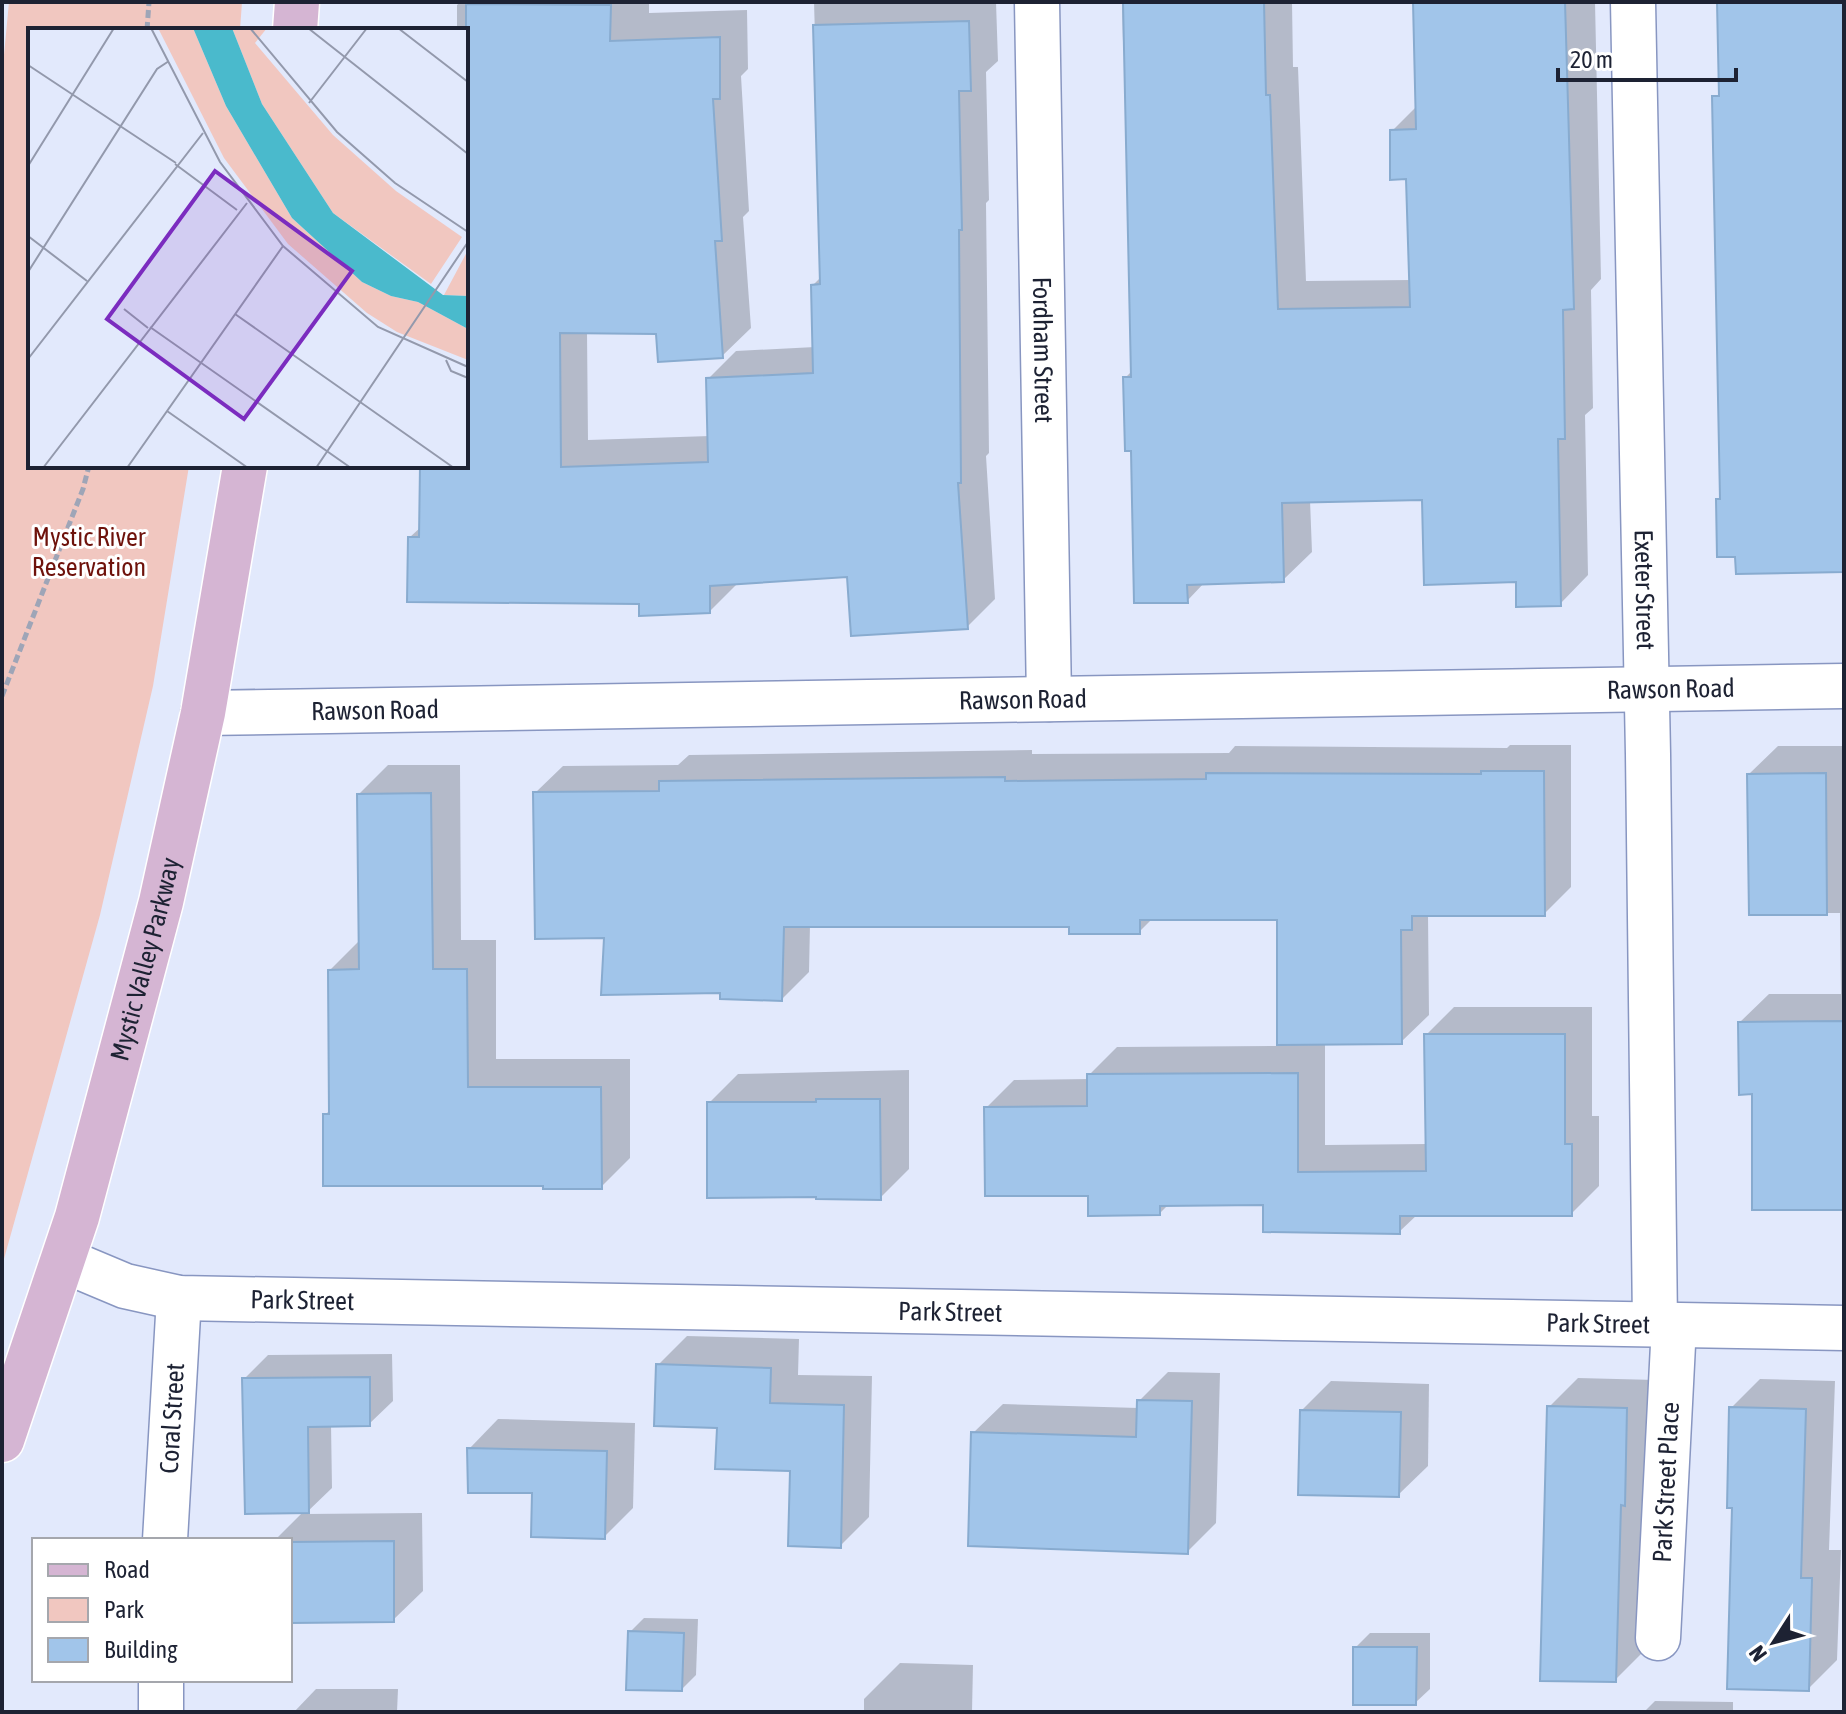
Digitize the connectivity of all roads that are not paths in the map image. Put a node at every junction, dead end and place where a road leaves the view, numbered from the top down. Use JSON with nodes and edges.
{"nodes":[{"id":1,"x":297,"y":2,"type":"edge"},
{"id":2,"x":1037,"y":2,"type":"edge"},
{"id":3,"x":1633,"y":2,"type":"edge"},
{"id":4,"x":295,"y":28,"type":"edge"},
{"id":5,"x":245,"y":468,"type":"edge"},
{"id":6,"x":1844,"y":686,"type":"edge"},
{"id":7,"x":1646,"y":690,"type":"junction"},
{"id":8,"x":1049,"y":699,"type":"junction"},
{"id":9,"x":203,"y":713,"type":"junction"},
{"id":10,"x":63,"y":1260,"type":"junction"},
{"id":11,"x":179,"y":1298,"type":"junction"},
{"id":12,"x":1665,"y":1324,"type":"junction"},
{"id":13,"x":1844,"y":1328,"type":"edge"},
{"id":14,"x":2,"y":1440,"type":"edge"},
{"id":15,"x":165,"y":1538,"type":"edge"},
{"id":16,"x":1658,"y":1638,"type":"dead end"},
{"id":17,"x":161,"y":1682,"type":"edge"},
{"id":18,"x":161,"y":1712,"type":"edge"}],
"edges":[{"from":1,"to":4,"type":"main road"},
{"from":2,"to":8,"type":"street","name":"Fordham Street"},
{"from":3,"to":7,"type":"street","name":"Exeter Street"},
{"from":5,"to":9,"type":"main road","name":"Mystic Valley Parkway"},
{"from":6,"to":7,"type":"street","name":"Rawson Road"},
{"from":7,"to":8,"type":"street","name":"Rawson Road"},
{"from":7,"to":12,"type":"street","name":"Exeter Street"},
{"from":8,"to":9,"type":"street","name":"Rawson Road"},
{"from":9,"to":10,"type":"main road","name":"Mystic Valley Parkway"},
{"from":10,"to":11,"type":"street","name":"Park Street"},
{"from":10,"to":14,"type":"main road","name":"Mystic Valley Parkway"},
{"from":11,"to":12,"type":"street","name":"Park Street"},
{"from":11,"to":15,"type":"street","name":"Coral Street"},
{"from":12,"to":13,"type":"street","name":"Park Street"},
{"from":12,"to":16,"type":"street","name":"Park Street Place"},
{"from":17,"to":18,"type":"street"}]}
